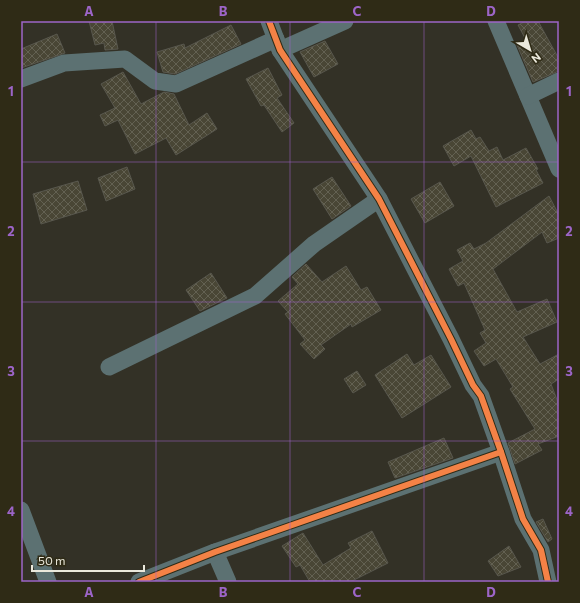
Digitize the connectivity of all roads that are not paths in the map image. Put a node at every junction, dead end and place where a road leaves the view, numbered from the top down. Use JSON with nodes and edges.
{"nodes":[{"id":1,"x":269,"y":21,"type":"edge"},
{"id":2,"x":345,"y":21,"type":"edge"},
{"id":3,"x":496,"y":21,"type":"edge"},
{"id":4,"x":278,"y":45,"type":"junction"},
{"id":5,"x":21,"y":79,"type":"edge"},
{"id":6,"x":559,"y":81,"type":"edge"},
{"id":7,"x":528,"y":96,"type":"junction"},
{"id":8,"x":559,"y":169,"type":"edge"},
{"id":9,"x":379,"y":199,"type":"junction"},
{"id":10,"x":109,"y":367,"type":"dead end"},
{"id":11,"x":502,"y":452,"type":"junction"},
{"id":12,"x":21,"y":510,"type":"edge"},
{"id":13,"x":215,"y":552,"type":"junction"},
{"id":14,"x":48,"y":582,"type":"edge"},
{"id":15,"x":139,"y":582,"type":"edge"},
{"id":16,"x":228,"y":582,"type":"edge"},
{"id":17,"x":548,"y":582,"type":"edge"}],
"edges":[{"from":1,"to":4,"type":"street"},
{"from":2,"to":4,"type":"street"},
{"from":3,"to":7,"type":"street"},
{"from":4,"to":5,"type":"street"},
{"from":4,"to":9,"type":"street"},
{"from":6,"to":7,"type":"street"},
{"from":7,"to":8,"type":"street"},
{"from":9,"to":10,"type":"street"},
{"from":9,"to":11,"type":"street"},
{"from":11,"to":13,"type":"street"},
{"from":11,"to":17,"type":"street"},
{"from":12,"to":14,"type":"street"},
{"from":13,"to":15,"type":"street"},
{"from":13,"to":16,"type":"street"}]}
